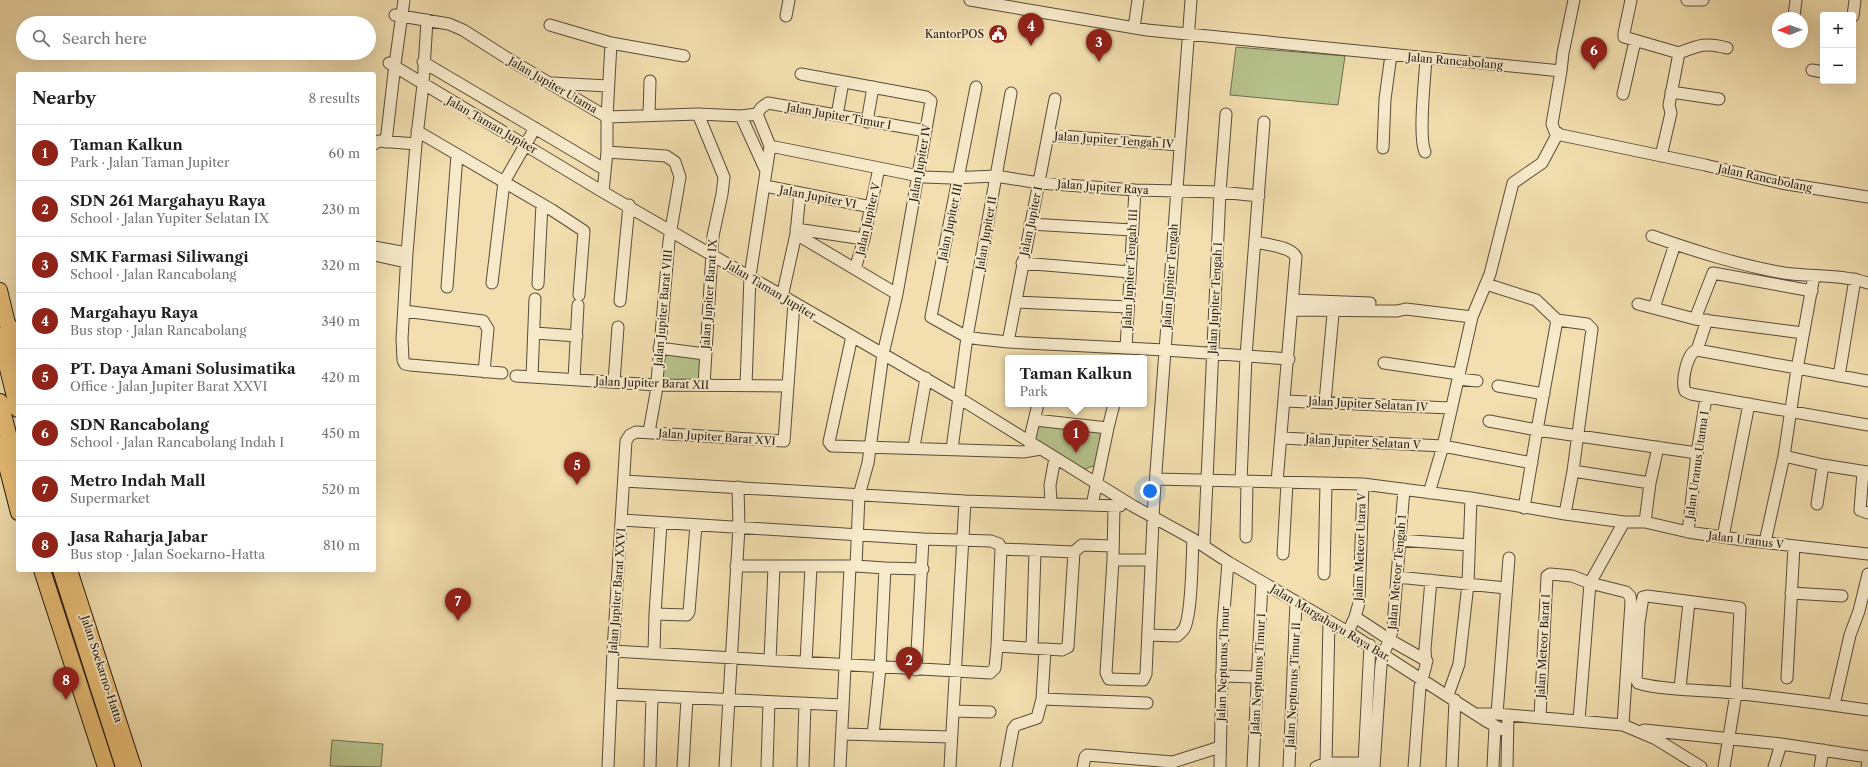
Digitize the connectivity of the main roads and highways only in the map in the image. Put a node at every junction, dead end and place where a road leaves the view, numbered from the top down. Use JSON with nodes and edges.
{"nodes":[{"id":1,"x":0,"y":290,"type":"edge"},
{"id":2,"x":3,"y":325,"type":"edge"},
{"id":3,"x":16,"y":360,"type":"edge"},
{"id":4,"x":16,"y":398,"type":"edge"},
{"id":5,"x":0,"y":402,"type":"edge"},
{"id":6,"x":0,"y":444,"type":"edge"},
{"id":7,"x":16,"y":466,"type":"edge"},
{"id":8,"x":16,"y":505,"type":"edge"},
{"id":9,"x":35,"y":572,"type":"edge"},
{"id":10,"x":43,"y":572,"type":"edge"},
{"id":11,"x":62,"y":572,"type":"edge"},
{"id":12,"x":71,"y":572,"type":"edge"},
{"id":13,"x":73,"y":666,"type":"junction"},
{"id":14,"x":74,"y":690,"type":"junction"},
{"id":15,"x":99,"y":767,"type":"edge"},
{"id":16,"x":106,"y":767,"type":"edge"},
{"id":17,"x":124,"y":767,"type":"edge"},
{"id":18,"x":134,"y":767,"type":"edge"}],
"edges":[{"from":1,"to":2,"type":"main road"},
{"from":2,"to":3,"type":"main road"},
{"from":2,"to":4,"type":"highway"},
{"from":5,"to":7,"type":"highway"},
{"from":6,"to":8,"type":"main road"},
{"from":9,"to":14,"type":"main road"},
{"from":10,"to":13,"type":"highway"},
{"from":11,"to":17,"type":"highway","name":"Jalan Soekarno-Hatta"},
{"from":12,"to":18,"type":"main road","name":"Jalan Soekarno-Hatta"},
{"from":13,"to":14,"type":"highway"},
{"from":13,"to":16,"type":"highway"},
{"from":14,"to":15,"type":"main road"}]}
